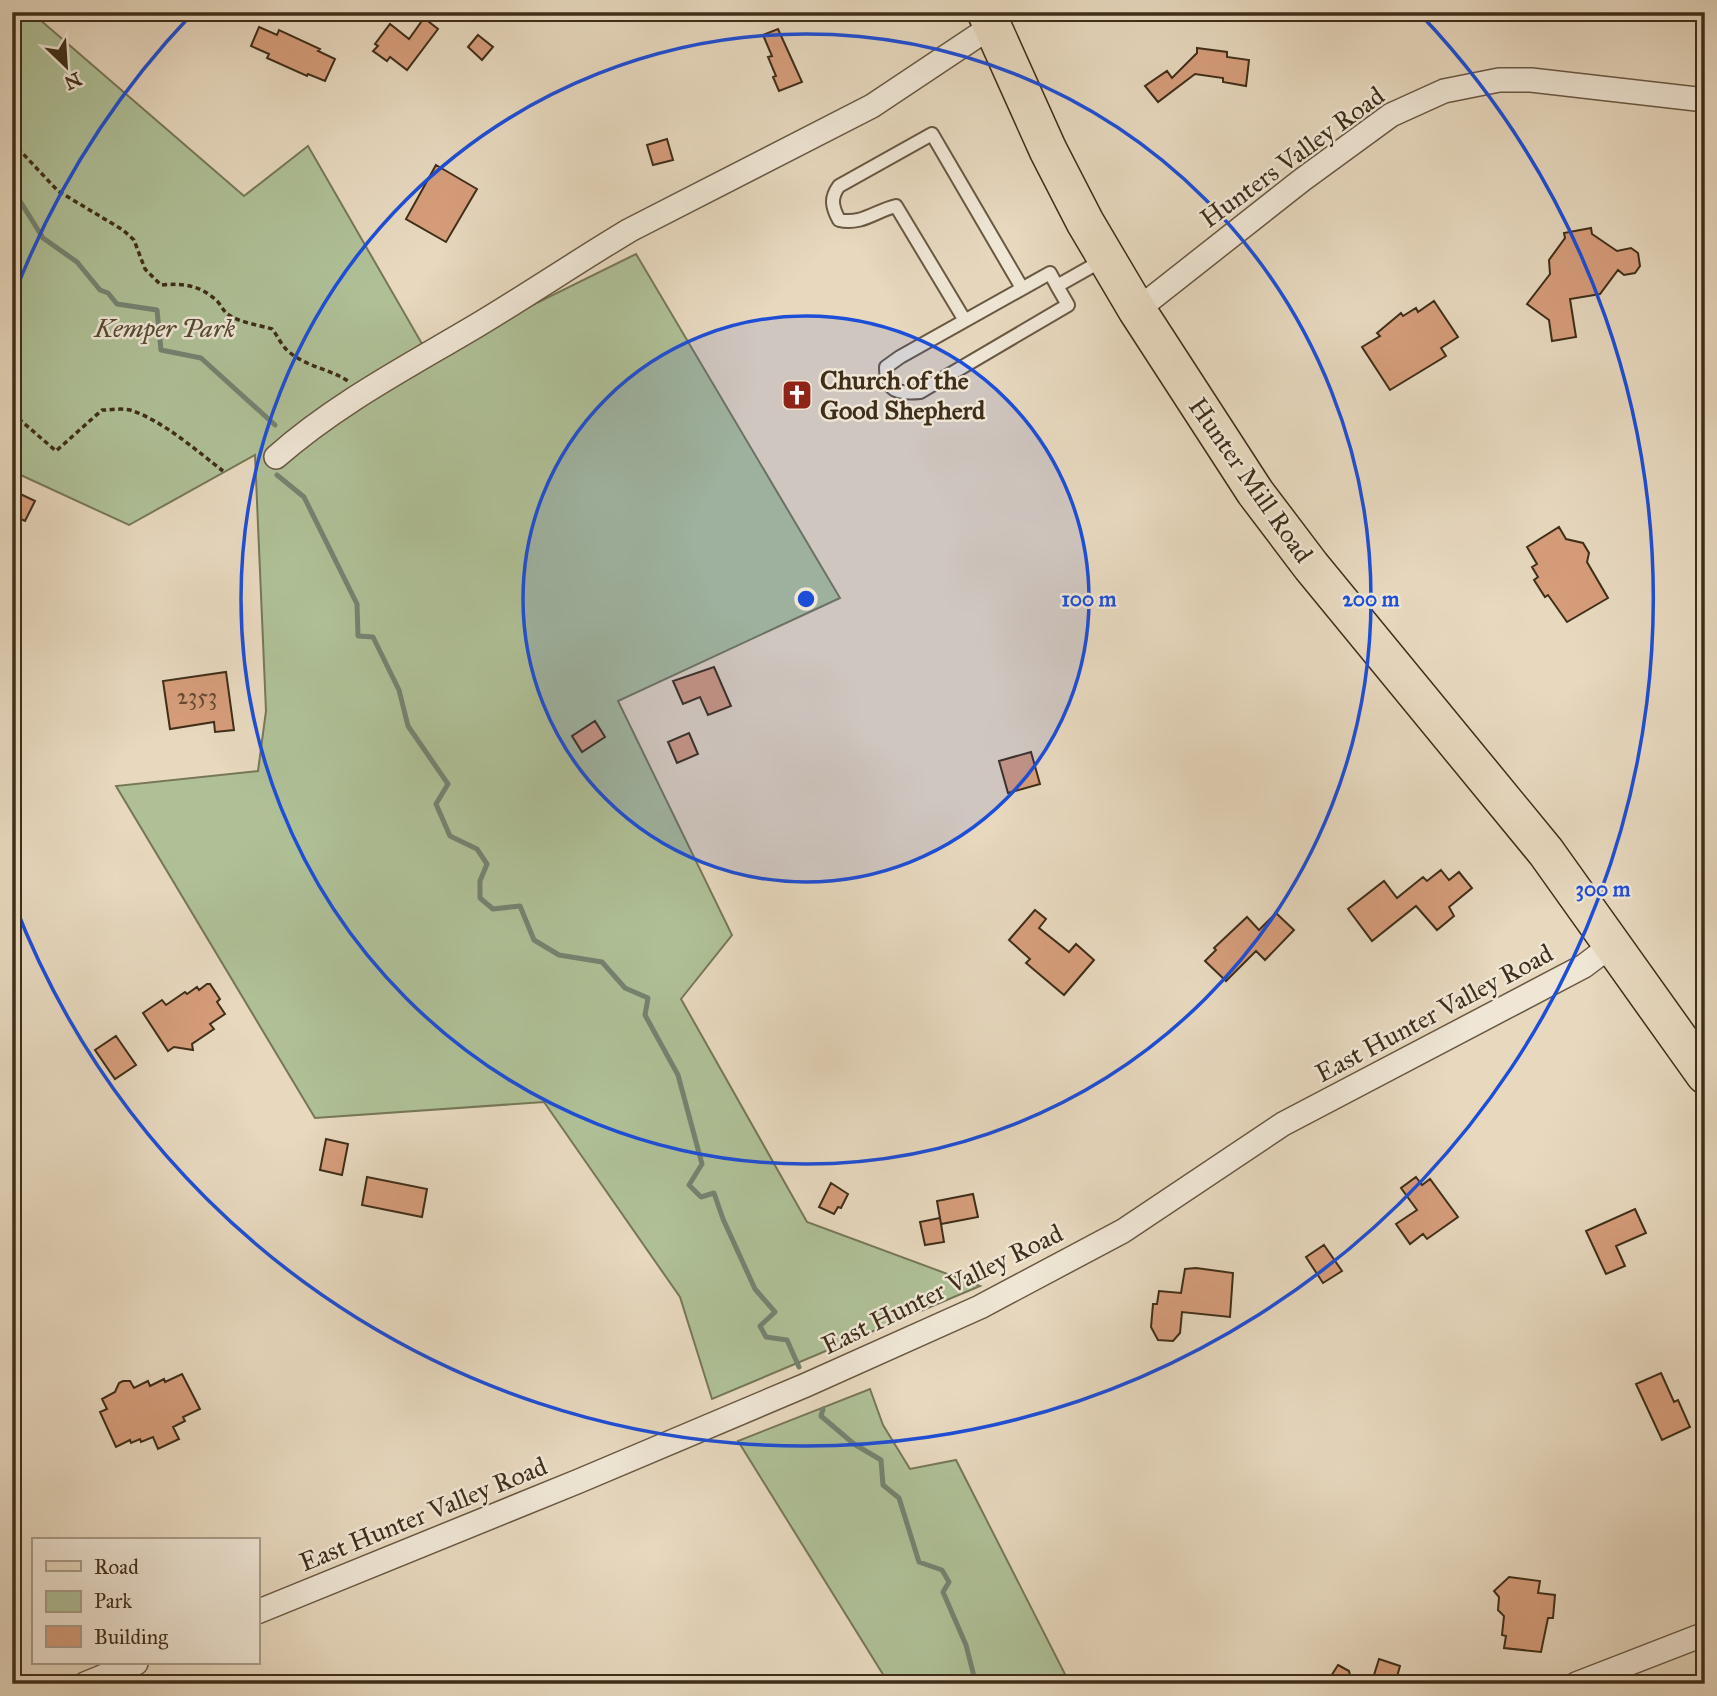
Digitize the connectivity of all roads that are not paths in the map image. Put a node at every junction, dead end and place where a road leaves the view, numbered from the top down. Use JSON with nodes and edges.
{"nodes":[{"id":1,"x":989,"y":19,"type":"edge"},
{"id":2,"x":1705,"y":100,"type":"edge"},
{"id":3,"x":1107,"y":258,"type":"junction"},
{"id":4,"x":1057,"y":286,"type":"junction"},
{"id":5,"x":1022,"y":288,"type":"junction"},
{"id":6,"x":1137,"y":310,"type":"junction"},
{"id":7,"x":964,"y":320,"type":"junction"},
{"id":8,"x":276,"y":457,"type":"dead end"},
{"id":9,"x":1613,"y":944,"type":"junction"},
{"id":10,"x":1705,"y":1075,"type":"edge"},
{"id":11,"x":259,"y":1611,"type":"edge"},
{"id":12,"x":1705,"y":1634,"type":"edge"},
{"id":13,"x":134,"y":1664,"type":"edge"},
{"id":14,"x":85,"y":1684,"type":"edge"},
{"id":15,"x":1576,"y":1684,"type":"edge"}],
"edges":[{"from":1,"to":3,"type":"main road","name":"Hunter Mill Road"},
{"from":1,"to":8,"type":"street"},
{"from":2,"to":6,"type":"street","name":"Hunters Valley Road"},
{"from":3,"to":4,"type":"lane"},
{"from":3,"to":6,"type":"main road","name":"Hunter Mill Road"},
{"from":4,"to":5,"type":"lane"},
{"from":4,"to":7,"type":"lane"},
{"from":5,"to":7,"type":"lane"},
{"from":5,"to":7,"type":"lane"},
{"from":6,"to":9,"type":"main road","name":"Hunter Mill Road"},
{"from":9,"to":10,"type":"main road","name":"Hunter Mill Road"},
{"from":9,"to":11,"type":"street","name":"East Hunter Valley Road"},
{"from":12,"to":15,"type":"street"},
{"from":13,"to":14,"type":"street"}]}
